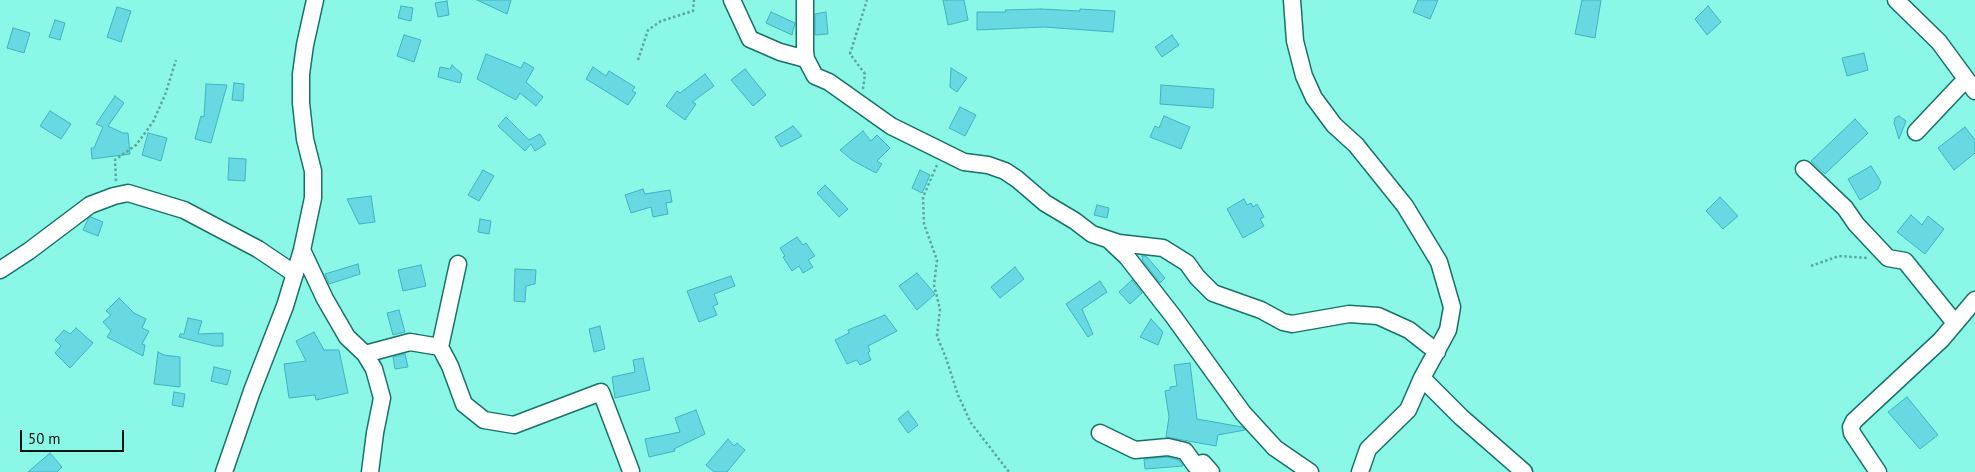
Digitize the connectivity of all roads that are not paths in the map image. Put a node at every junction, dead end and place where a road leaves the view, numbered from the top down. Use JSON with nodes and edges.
{"nodes":[{"id":1,"x":315,"y":0,"type":"edge"},
{"id":2,"x":732,"y":0,"type":"edge"},
{"id":3,"x":805,"y":0,"type":"edge"},
{"id":4,"x":1292,"y":0,"type":"edge"},
{"id":5,"x":1896,"y":0,"type":"edge"},
{"id":6,"x":806,"y":59,"type":"junction"},
{"id":7,"x":1970,"y":85,"type":"edge"},
{"id":8,"x":1916,"y":132,"type":"dead end"},
{"id":9,"x":1804,"y":170,"type":"dead end"},
{"id":10,"x":1109,"y":240,"type":"junction"},
{"id":11,"x":302,"y":250,"type":"junction"},
{"id":12,"x":458,"y":264,"type":"dead end"},
{"id":13,"x":0,"y":270,"type":"edge"},
{"id":14,"x":295,"y":274,"type":"junction"},
{"id":15,"x":1975,"y":300,"type":"edge"},
{"id":16,"x":1955,"y":323,"type":"junction"},
{"id":17,"x":440,"y":347,"type":"junction"},
{"id":18,"x":1437,"y":352,"type":"junction"},
{"id":19,"x":365,"y":354,"type":"junction"},
{"id":20,"x":1422,"y":378,"type":"junction"},
{"id":21,"x":1100,"y":434,"type":"dead end"},
{"id":22,"x":631,"y":471,"type":"edge"},
{"id":23,"x":224,"y":472,"type":"edge"},
{"id":24,"x":370,"y":472,"type":"edge"},
{"id":25,"x":1211,"y":472,"type":"edge"},
{"id":26,"x":1310,"y":472,"type":"edge"},
{"id":27,"x":1360,"y":472,"type":"edge"},
{"id":28,"x":1524,"y":472,"type":"edge"},
{"id":29,"x":1878,"y":472,"type":"edge"}],
"edges":[{"from":1,"to":11,"type":"street"},
{"from":2,"to":6,"type":"street"},
{"from":3,"to":6,"type":"street"},
{"from":4,"to":18,"type":"street"},
{"from":5,"to":7,"type":"street"},
{"from":6,"to":10,"type":"street"},
{"from":7,"to":8,"type":"street"},
{"from":9,"to":16,"type":"street"},
{"from":10,"to":18,"type":"street"},
{"from":10,"to":26,"type":"street"},
{"from":11,"to":14,"type":"street"},
{"from":11,"to":19,"type":"street"},
{"from":12,"to":17,"type":"street"},
{"from":13,"to":14,"type":"street"},
{"from":14,"to":23,"type":"street"},
{"from":15,"to":16,"type":"street"},
{"from":16,"to":29,"type":"street"},
{"from":17,"to":19,"type":"street"},
{"from":17,"to":22,"type":"street"},
{"from":18,"to":20,"type":"street"},
{"from":19,"to":24,"type":"street"},
{"from":20,"to":27,"type":"street"},
{"from":20,"to":28,"type":"street"},
{"from":21,"to":25,"type":"street"}]}
